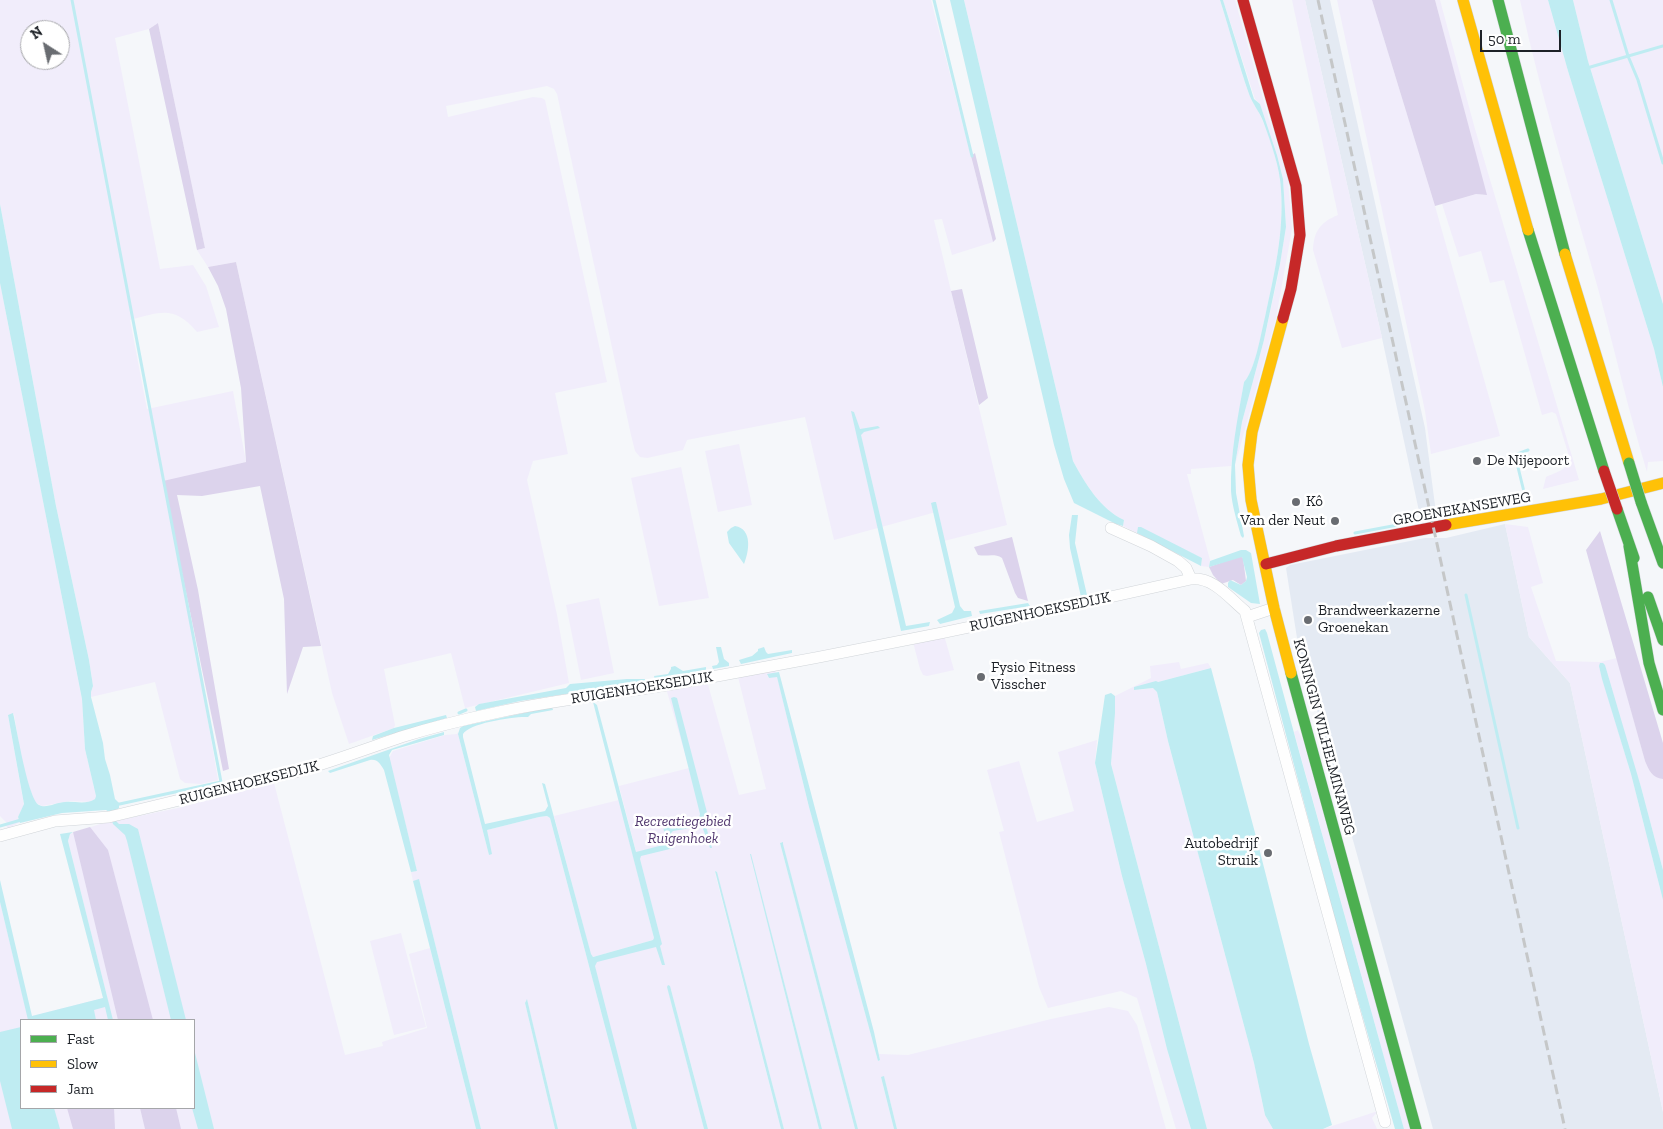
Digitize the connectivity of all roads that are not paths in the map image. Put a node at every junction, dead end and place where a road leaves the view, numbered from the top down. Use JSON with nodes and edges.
{"nodes":[{"id":1,"x":1243,"y":0,"type":"edge"},
{"id":2,"x":1463,"y":0,"type":"edge"},
{"id":3,"x":1498,"y":0,"type":"edge"},
{"id":4,"x":1509,"y":0,"type":"edge"},
{"id":5,"x":1510,"y":43,"type":"junction"},
{"id":6,"x":1663,"y":483,"type":"edge"},
{"id":7,"x":1111,"y":528,"type":"dead end"},
{"id":8,"x":1629,"y":546,"type":"junction"},
{"id":9,"x":1663,"y":563,"type":"edge"},
{"id":10,"x":1266,"y":564,"type":"junction"},
{"id":11,"x":1191,"y":579,"type":"junction"},
{"id":12,"x":1274,"y":608,"type":"junction"},
{"id":13,"x":1246,"y":617,"type":"junction"},
{"id":14,"x":1663,"y":640,"type":"edge"},
{"id":15,"x":1663,"y":710,"type":"edge"},
{"id":16,"x":0,"y":836,"type":"edge"},
{"id":17,"x":1385,"y":1122,"type":"dead end"},
{"id":18,"x":1416,"y":1129,"type":"edge"}],
"edges":[{"from":1,"to":10,"type":"main road","name":"KONINGIN WILHELMINAWEG"},
{"from":2,"to":8,"type":"main road","bridge":true},
{"from":3,"to":5,"type":"main road"},
{"from":4,"to":5,"type":"main road"},
{"from":5,"to":9,"type":"main road","bridge":true},
{"from":6,"to":10,"type":"main road","name":"GROENEKANSEWEG"},
{"from":7,"to":11,"type":"street"},
{"from":8,"to":14,"type":"main road"},
{"from":8,"to":15,"type":"main road"},
{"from":10,"to":12,"type":"main road","name":"KONINGIN WILHELMINAWEG"},
{"from":11,"to":13,"type":"street","name":"RUIGENHOEKSEDIJK"},
{"from":11,"to":16,"type":"street","name":"RUIGENHOEKSEDIJK"},
{"from":12,"to":13,"type":"street"},
{"from":12,"to":18,"type":"main road","name":"KONINGIN WILHELMINAWEG"},
{"from":13,"to":17,"type":"street"}]}
